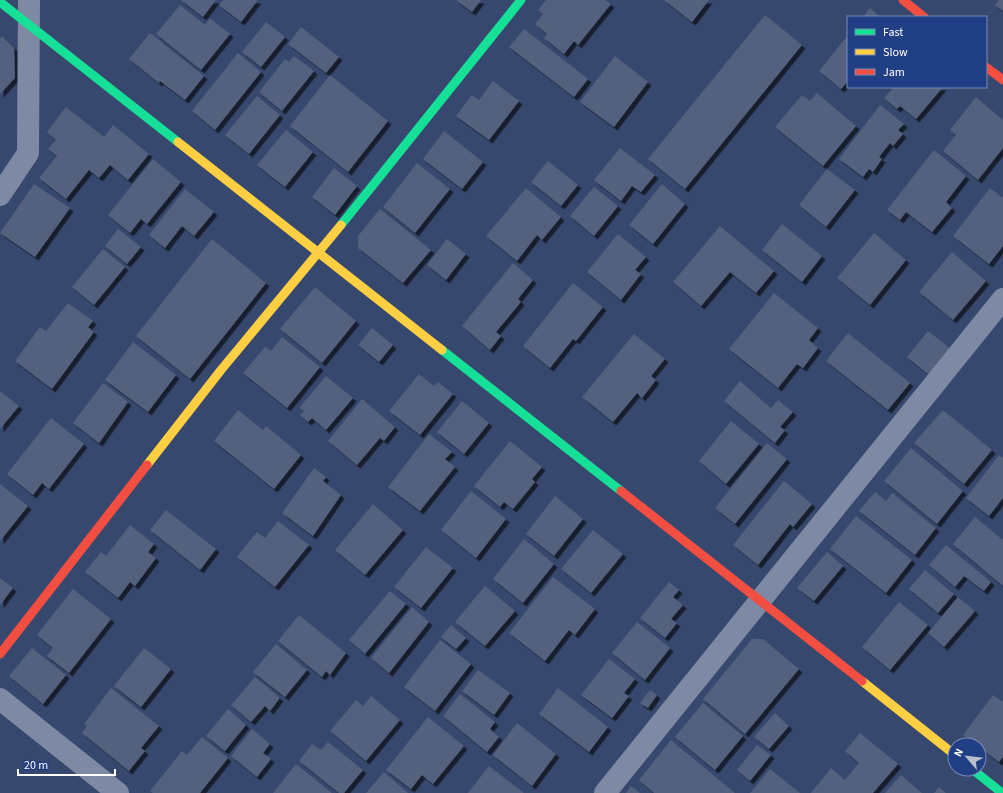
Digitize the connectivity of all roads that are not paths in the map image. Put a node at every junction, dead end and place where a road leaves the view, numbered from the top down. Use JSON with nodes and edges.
{"nodes":[{"id":1,"x":29,"y":0,"type":"edge"},
{"id":2,"x":521,"y":0,"type":"edge"},
{"id":3,"x":903,"y":0,"type":"edge"},
{"id":4,"x":3,"y":10,"type":"edge"},
{"id":5,"x":923,"y":16,"type":"edge"},
{"id":6,"x":29,"y":25,"type":"junction"},
{"id":7,"x":987,"y":67,"type":"edge"},
{"id":8,"x":1003,"y":80,"type":"edge"},
{"id":9,"x":0,"y":195,"type":"edge"},
{"id":10,"x":319,"y":253,"type":"junction"},
{"id":11,"x":1003,"y":299,"type":"edge"},
{"id":12,"x":760,"y":600,"type":"junction"},
{"id":13,"x":0,"y":654,"type":"edge"},
{"id":14,"x":0,"y":699,"type":"edge"},
{"id":15,"x":947,"y":750,"type":"edge"},
{"id":16,"x":982,"y":777,"type":"edge"},
{"id":17,"x":118,"y":793,"type":"edge"},
{"id":18,"x":605,"y":793,"type":"edge"},
{"id":19,"x":1002,"y":793,"type":"edge"}],
"edges":[{"from":1,"to":6,"type":"street"},
{"from":2,"to":10,"type":"street"},
{"from":3,"to":5,"type":"street"},
{"from":4,"to":6,"type":"street"},
{"from":6,"to":9,"type":"street"},
{"from":6,"to":10,"type":"street"},
{"from":7,"to":8,"type":"street"},
{"from":10,"to":12,"type":"street"},
{"from":10,"to":13,"type":"street"},
{"from":11,"to":12,"type":"street"},
{"from":12,"to":15,"type":"street"},
{"from":12,"to":18,"type":"street"},
{"from":14,"to":17,"type":"street"},
{"from":16,"to":19,"type":"street"}]}
